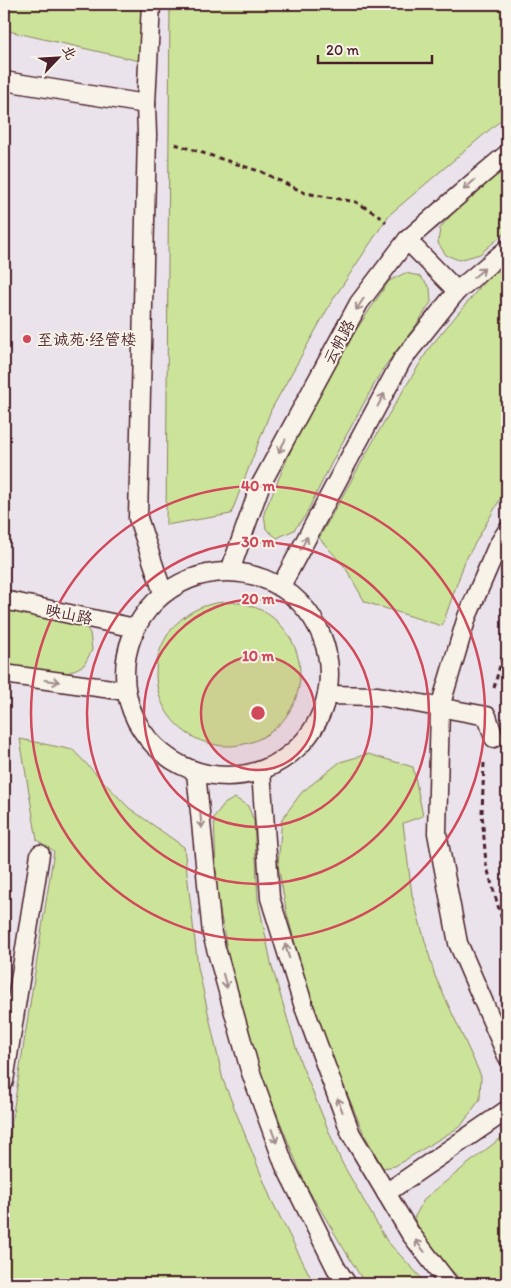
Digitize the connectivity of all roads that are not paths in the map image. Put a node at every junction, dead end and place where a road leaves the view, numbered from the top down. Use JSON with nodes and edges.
{"nodes":[{"id":1,"x":151,"y":4,"type":"edge"},
{"id":2,"x":4,"y":81,"type":"edge"},
{"id":3,"x":146,"y":104,"type":"junction"},
{"id":4,"x":507,"y":154,"type":"edge"},
{"id":5,"x":407,"y":240,"type":"junction"},
{"id":6,"x":507,"y":249,"type":"edge"},
{"id":7,"x":457,"y":291,"type":"junction"},
{"id":8,"x":507,"y":531,"type":"edge"},
{"id":9,"x":230,"y":571,"type":"junction"},
{"id":10,"x":281,"y":586,"type":"junction"},
{"id":11,"x":163,"y":593,"type":"junction"},
{"id":12,"x":4,"y":600,"type":"edge"},
{"id":13,"x":135,"y":628,"type":"junction"},
{"id":14,"x":4,"y":674,"type":"edge"},
{"id":15,"x":126,"y":691,"type":"junction"},
{"id":16,"x":328,"y":695,"type":"junction"},
{"id":17,"x":440,"y":707,"type":"junction"},
{"id":18,"x":494,"y":738,"type":"dead end"},
{"id":19,"x":196,"y":772,"type":"junction"},
{"id":20,"x":261,"y":772,"type":"junction"},
{"id":21,"x":40,"y":854,"type":"dead end"},
{"id":22,"x":507,"y":1056,"type":"edge"},
{"id":23,"x":4,"y":1081,"type":"edge"},
{"id":24,"x":507,"y":1110,"type":"edge"},
{"id":25,"x":386,"y":1193,"type":"junction"},
{"id":26,"x":347,"y":1284,"type":"edge"},
{"id":27,"x":449,"y":1284,"type":"edge"}],
"edges":[{"from":1,"to":3,"type":"lane"},
{"from":2,"to":3,"type":"lane"},
{"from":3,"to":11,"type":"lane"},
{"from":4,"to":5,"type":"lane","name":"云帆路","one_way":true},
{"from":5,"to":7,"type":"lane"},
{"from":5,"to":9,"type":"lane","name":"云帆路","one_way":true},
{"from":7,"to":6,"type":"lane","one_way":true},
{"from":10,"to":7,"type":"lane","one_way":true},
{"from":8,"to":17,"type":"lane"},
{"from":9,"to":10,"type":"lane"},
{"from":9,"to":11,"type":"lane"},
{"from":10,"to":16,"type":"lane"},
{"from":11,"to":13,"type":"lane"},
{"from":12,"to":13,"type":"lane","name":"映山路"},
{"from":13,"to":15,"type":"lane"},
{"from":14,"to":15,"type":"lane","one_way":true},
{"from":15,"to":19,"type":"lane"},
{"from":16,"to":17,"type":"lane"},
{"from":16,"to":20,"type":"lane"},
{"from":17,"to":18,"type":"lane"},
{"from":17,"to":22,"type":"lane"},
{"from":19,"to":20,"type":"lane"},
{"from":19,"to":26,"type":"lane","one_way":true},
{"from":25,"to":20,"type":"lane","one_way":true},
{"from":21,"to":23,"type":"lane"},
{"from":24,"to":25,"type":"lane"},
{"from":27,"to":25,"type":"lane","one_way":true}]}
